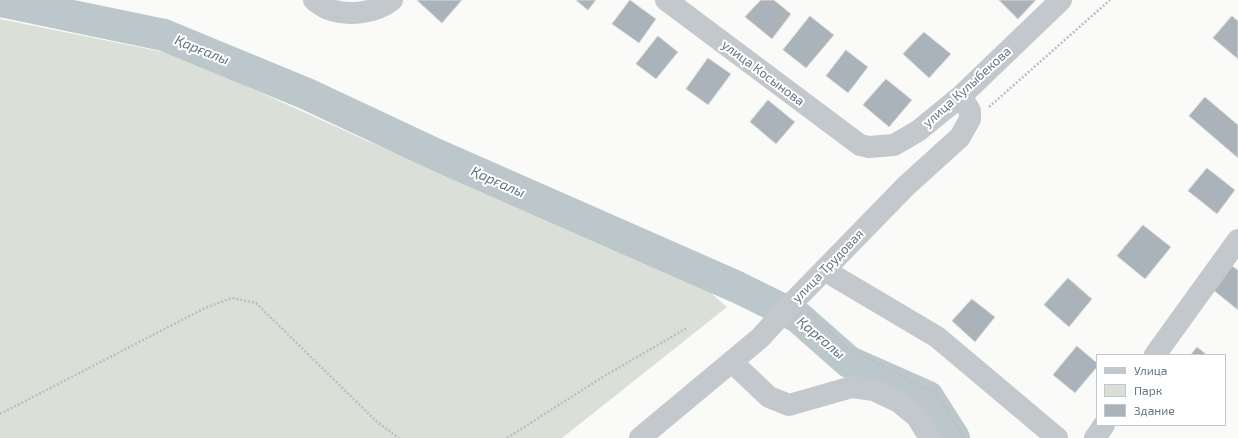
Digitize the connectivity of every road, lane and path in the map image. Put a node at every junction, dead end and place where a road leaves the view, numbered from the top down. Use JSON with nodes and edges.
{"nodes":[{"id":1,"x":314,"y":0,"type":"edge"},
{"id":2,"x":392,"y":0,"type":"edge"},
{"id":3,"x":666,"y":0,"type":"edge"},
{"id":4,"x":1061,"y":0,"type":"edge"},
{"id":5,"x":1110,"y":0,"type":"edge"},
{"id":6,"x":961,"y":96,"type":"junction"},
{"id":7,"x":968,"y":126,"type":"junction"},
{"id":8,"x":860,"y":145,"type":"joint"},
{"id":9,"x":1238,"y":240,"type":"edge"},
{"id":10,"x":824,"y":270,"type":"junction"},
{"id":11,"x":795,"y":300,"type":"junction"},
{"id":12,"x":688,"y":328,"type":"dead end"},
{"id":13,"x":1156,"y":354,"type":"edge"},
{"id":14,"x":732,"y":362,"type":"junction"},
{"id":15,"x":0,"y":414,"type":"edge"},
{"id":16,"x":1103,"y":426,"type":"edge"},
{"id":17,"x":399,"y":438,"type":"edge"},
{"id":18,"x":507,"y":438,"type":"edge"},
{"id":19,"x":640,"y":438,"type":"edge"},
{"id":20,"x":930,"y":438,"type":"edge"},
{"id":21,"x":964,"y":438,"type":"edge"},
{"id":22,"x":1057,"y":438,"type":"edge"},
{"id":23,"x":1095,"y":438,"type":"edge"}],
"edges":[{"from":1,"to":2,"type":"street"},
{"from":3,"to":8,"type":"street","name":"улица Косынова"},
{"from":4,"to":6,"type":"street","name":"улица Кулыбекова"},
{"from":5,"to":7,"type":"path"},
{"from":6,"to":7,"type":"street"},
{"from":6,"to":8,"type":"street","name":"улица Кулыбекова"},
{"from":7,"to":10,"type":"street","name":"улица Трудовая"},
{"from":9,"to":13,"type":"street"},
{"from":10,"to":11,"type":"street","name":"улица Трудовая"},
{"from":10,"to":22,"type":"street"},
{"from":11,"to":14,"type":"street","name":"улица Трудовая"},
{"from":11,"to":21,"type":"path"},
{"from":12,"to":18,"type":"path"},
{"from":14,"to":19,"type":"street","name":"улица Трудовая"},
{"from":14,"to":20,"type":"street"},
{"from":15,"to":17,"type":"path"},
{"from":16,"to":23,"type":"street"}]}
